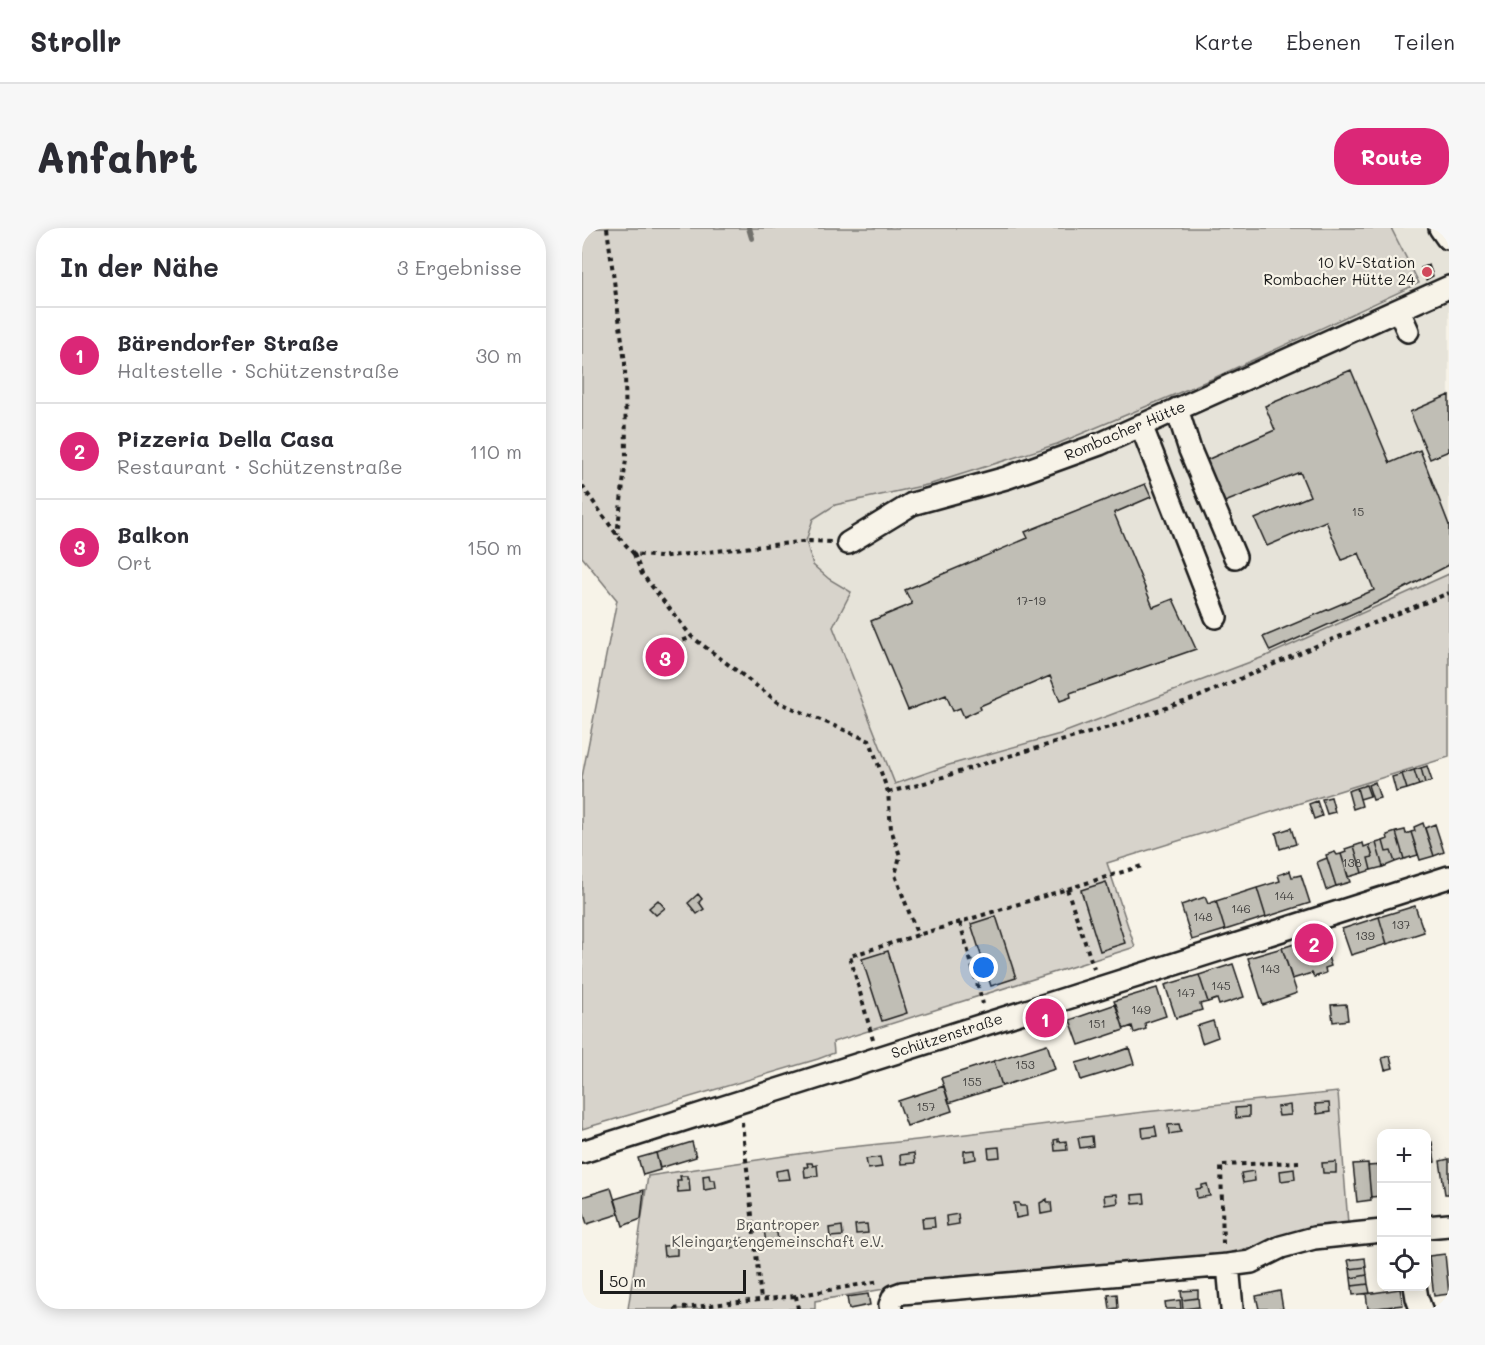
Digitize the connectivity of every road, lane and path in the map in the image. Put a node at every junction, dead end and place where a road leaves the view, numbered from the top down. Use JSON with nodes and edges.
{"nodes":[{"id":1,"x":607,"y":228,"type":"edge"},
{"id":2,"x":1440,"y":228,"type":"edge"},
{"id":3,"x":1449,"y":237,"type":"edge"},
{"id":4,"x":1449,"y":287,"type":"edge"},
{"id":5,"x":1399,"y":311,"type":"junction"},
{"id":6,"x":1408,"y":331,"type":"dead end"},
{"id":7,"x":1177,"y":409,"type":"junction"},
{"id":8,"x":1141,"y":425,"type":"junction"},
{"id":9,"x":582,"y":486,"type":"edge"},
{"id":10,"x":617,"y":535,"type":"junction"},
{"id":11,"x":848,"y":543,"type":"joint"},
{"id":12,"x":634,"y":554,"type":"junction"},
{"id":13,"x":1235,"y":557,"type":"dead end"},
{"id":14,"x":1449,"y":593,"type":"edge"},
{"id":15,"x":1216,"y":617,"type":"dead end"},
{"id":16,"x":692,"y":637,"type":"junction"},
{"id":17,"x":665,"y":657,"type":"dead end"},
{"id":18,"x":888,"y":792,"type":"junction"},
{"id":19,"x":1145,"y":865,"type":"dead end"},
{"id":20,"x":1449,"y":877,"type":"edge"},
{"id":21,"x":1067,"y":889,"type":"junction"},
{"id":22,"x":960,"y":922,"type":"junction"},
{"id":23,"x":918,"y":936,"type":"junction"},
{"id":24,"x":1093,"y":965,"type":"dead end"},
{"id":25,"x":981,"y":998,"type":"dead end"},
{"id":26,"x":872,"y":1035,"type":"dead end"},
{"id":27,"x":741,"y":1120,"type":"dead end"},
{"id":28,"x":582,"y":1152,"type":"edge"},
{"id":29,"x":1299,"y":1162,"type":"dead end"},
{"id":30,"x":1449,"y":1225,"type":"edge"},
{"id":31,"x":1431,"y":1227,"type":"edge"},
{"id":32,"x":1377,"y":1232,"type":"edge"},
{"id":33,"x":1225,"y":1255,"type":"junction"},
{"id":34,"x":1416,"y":1291,"type":"edge"},
{"id":35,"x":796,"y":1296,"type":"dead end"},
{"id":36,"x":761,"y":1300,"type":"junction"},
{"id":37,"x":674,"y":1309,"type":"edge"},
{"id":38,"x":891,"y":1309,"type":"edge"},
{"id":39,"x":1232,"y":1309,"type":"edge"},
{"id":40,"x":1421,"y":1309,"type":"edge"}],
"edges":[{"from":1,"to":10,"type":"path"},
{"from":2,"to":3,"type":"street"},
{"from":4,"to":5,"type":"street","name":"Rombacher Hütte"},
{"from":5,"to":6,"type":"street"},
{"from":5,"to":7,"type":"street","name":"Rombacher Hütte"},
{"from":7,"to":8,"type":"street","name":"Rombacher Hütte"},
{"from":7,"to":13,"type":"street"},
{"from":8,"to":11,"type":"street","name":"Rombacher Hütte"},
{"from":8,"to":15,"type":"street"},
{"from":9,"to":10,"type":"path"},
{"from":10,"to":12,"type":"path"},
{"from":11,"to":12,"type":"path"},
{"from":12,"to":16,"type":"path"},
{"from":14,"to":18,"type":"path"},
{"from":16,"to":17,"type":"path"},
{"from":16,"to":18,"type":"path"},
{"from":18,"to":23,"type":"path"},
{"from":19,"to":21,"type":"path"},
{"from":20,"to":28,"type":"street","name":"Schützenstraße"},
{"from":21,"to":22,"type":"path"},
{"from":21,"to":24,"type":"path"},
{"from":22,"to":23,"type":"path"},
{"from":22,"to":25,"type":"path"},
{"from":23,"to":26,"type":"path"},
{"from":27,"to":36,"type":"path"},
{"from":29,"to":33,"type":"path"},
{"from":30,"to":31,"type":"street"},
{"from":32,"to":33,"type":"street"},
{"from":33,"to":38,"type":"street"},
{"from":33,"to":39,"type":"street"},
{"from":34,"to":40,"type":"street"},
{"from":35,"to":36,"type":"path"},
{"from":36,"to":37,"type":"path"}]}
